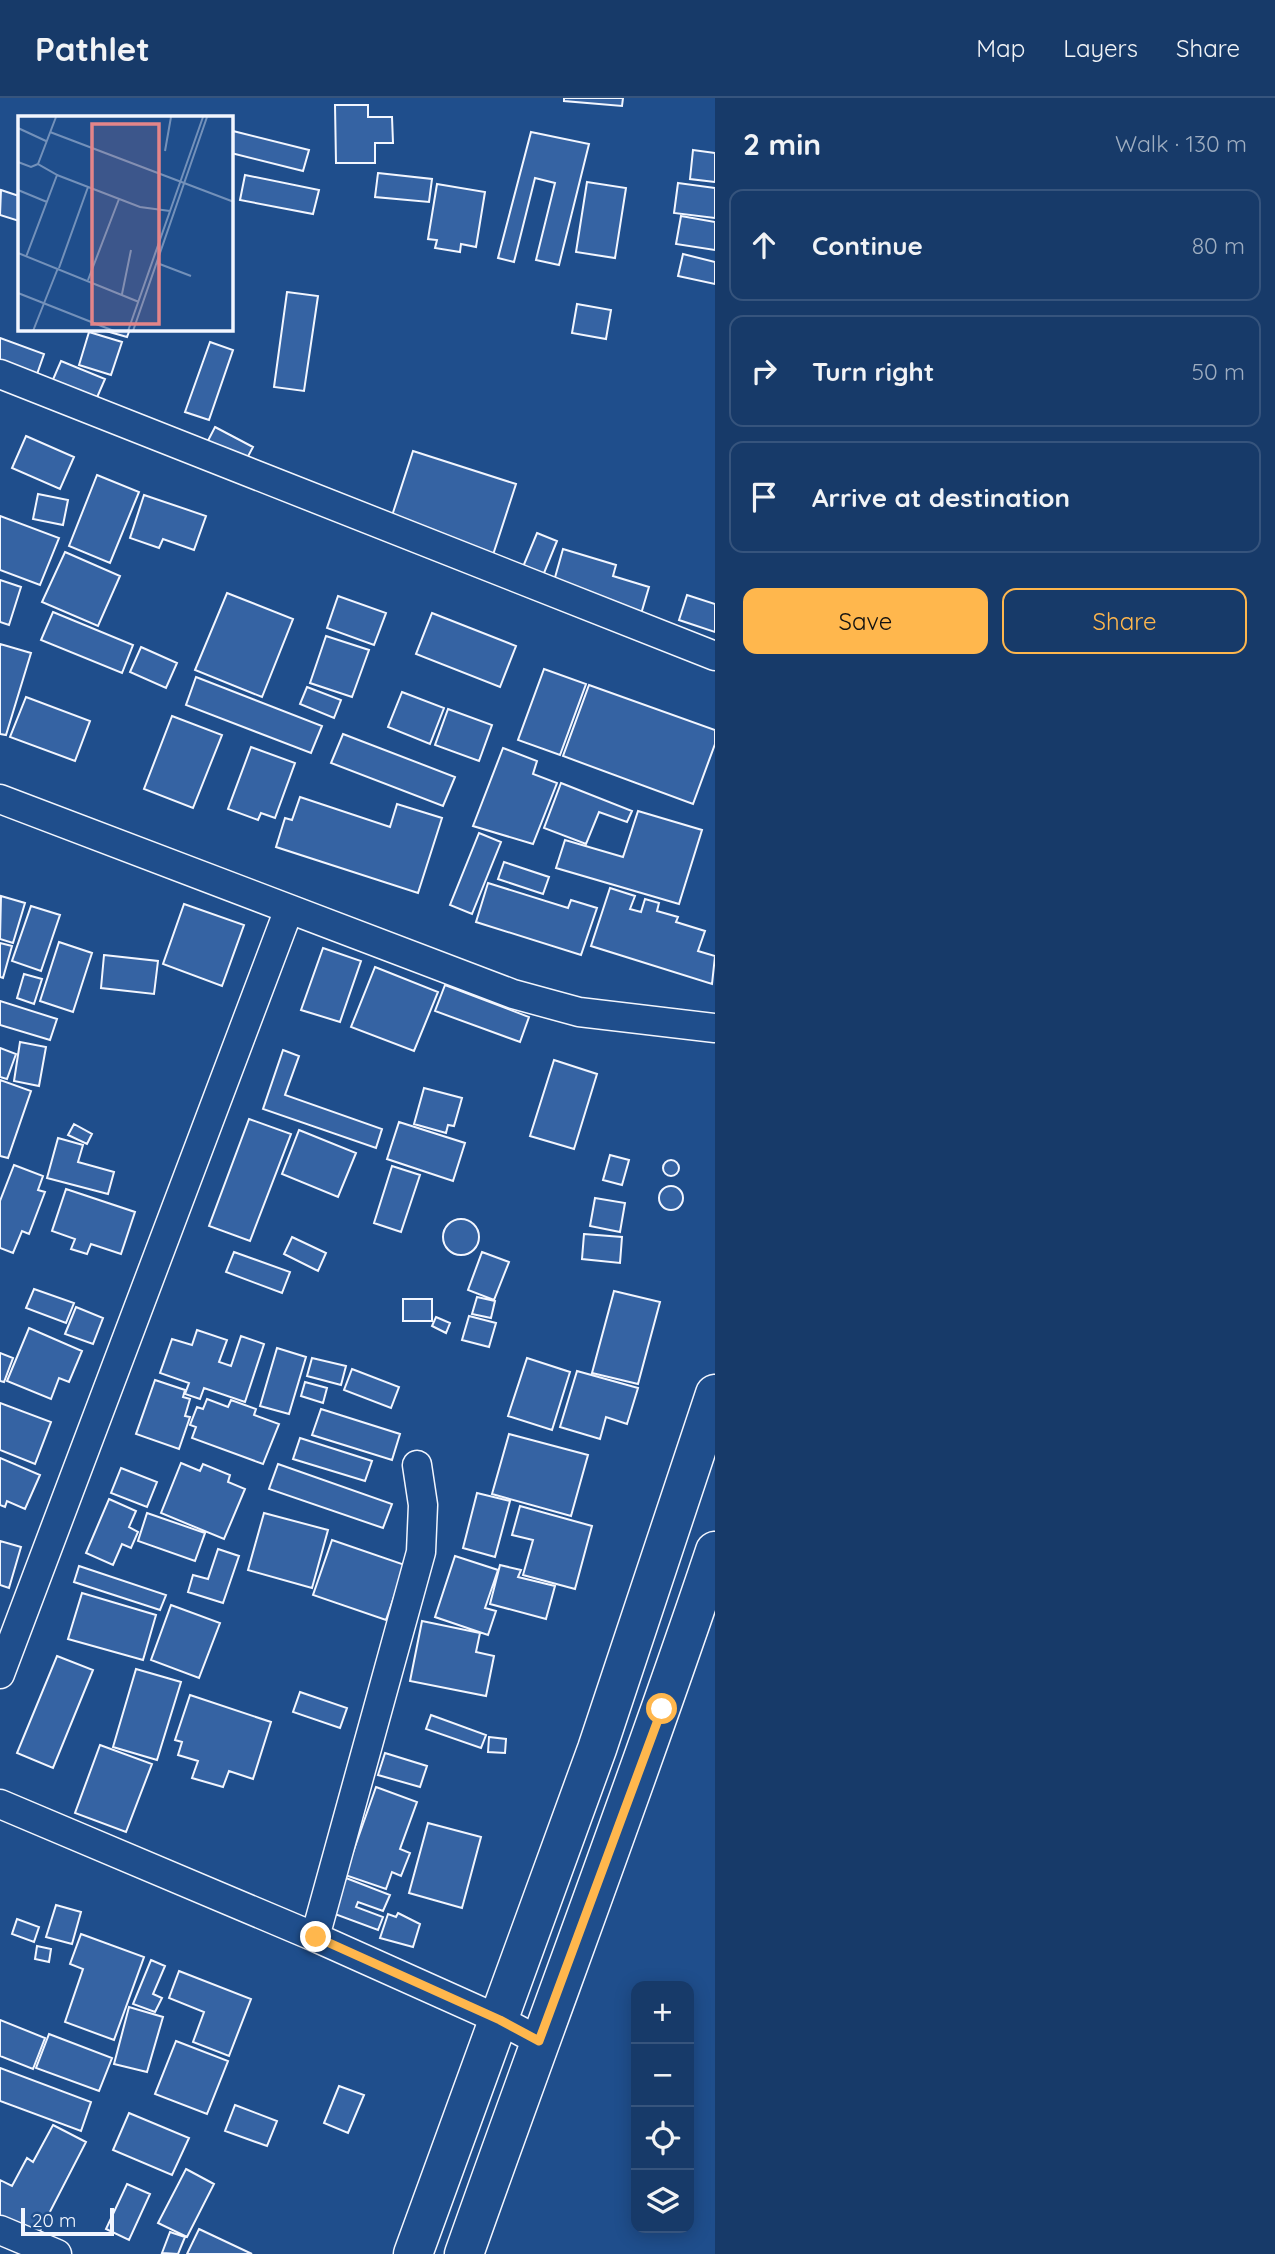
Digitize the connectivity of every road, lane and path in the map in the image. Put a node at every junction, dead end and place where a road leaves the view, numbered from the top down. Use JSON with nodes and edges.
{"nodes":[{"id":1,"x":0,"y":374,"type":"edge"},
{"id":2,"x":715,"y":656,"type":"edge"},
{"id":3,"x":0,"y":800,"type":"edge"},
{"id":4,"x":289,"y":909,"type":"junction"},
{"id":5,"x":715,"y":1028,"type":"edge"},
{"id":6,"x":715,"y":1394,"type":"edge"},
{"id":7,"x":417,"y":1465,"type":"dead end"},
{"id":8,"x":715,"y":1551,"type":"edge"},
{"id":9,"x":706,"y":1609,"type":"edge"},
{"id":10,"x":0,"y":1674,"type":"edge"},
{"id":11,"x":0,"y":1804,"type":"edge"},
{"id":12,"x":316,"y":1937,"type":"junction"},
{"id":13,"x":500,"y":2020,"type":"junction"},
{"id":14,"x":539,"y":2041,"type":"junction"},
{"id":15,"x":0,"y":2230,"type":"edge"},
{"id":16,"x":57,"y":2254,"type":"edge"},
{"id":17,"x":413,"y":2254,"type":"edge"},
{"id":18,"x":464,"y":2254,"type":"edge"}],
"edges":[{"from":1,"to":2,"type":"street"},
{"from":3,"to":4,"type":"street"},
{"from":4,"to":5,"type":"street"},
{"from":4,"to":10,"type":"street"},
{"from":6,"to":13,"type":"main road"},
{"from":7,"to":12,"type":"street"},
{"from":8,"to":9,"type":"main road"},
{"from":9,"to":14,"type":"main road"},
{"from":11,"to":12,"type":"street"},
{"from":12,"to":13,"type":"street"},
{"from":13,"to":14,"type":"street"},
{"from":13,"to":17,"type":"main road"},
{"from":14,"to":18,"type":"main road"},
{"from":15,"to":16,"type":"street"}]}
